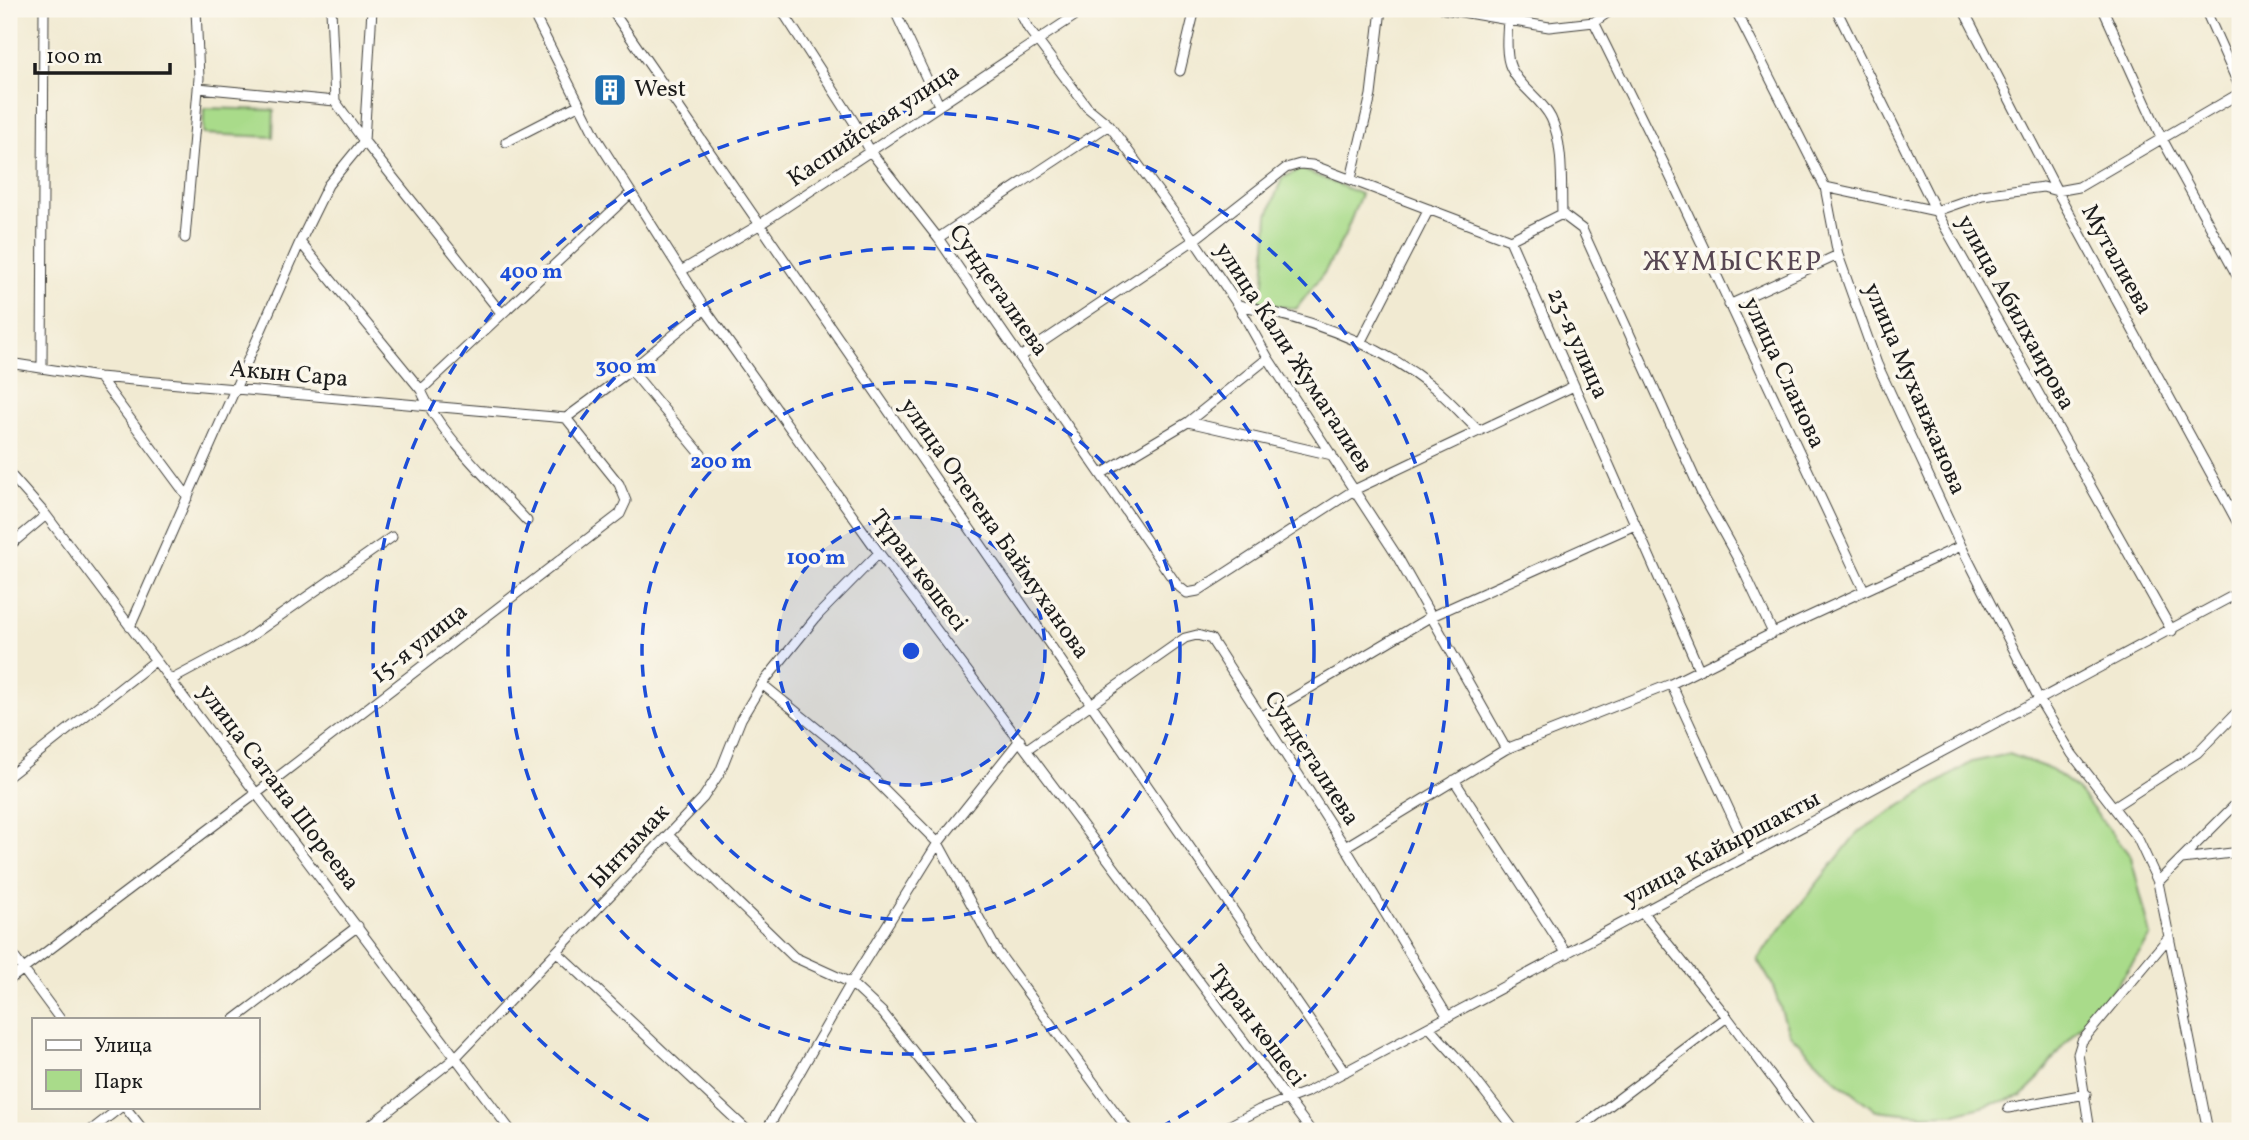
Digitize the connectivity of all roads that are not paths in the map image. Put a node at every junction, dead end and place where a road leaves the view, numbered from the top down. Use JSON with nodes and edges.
{"nodes":[{"id":1,"x":44,"y":9,"type":"edge"},
{"id":2,"x":196,"y":9,"type":"edge"},
{"id":3,"x":331,"y":9,"type":"edge"},
{"id":4,"x":372,"y":9,"type":"edge"},
{"id":5,"x":531,"y":9,"type":"edge"},
{"id":6,"x":611,"y":9,"type":"edge"},
{"id":7,"x":781,"y":9,"type":"edge"},
{"id":8,"x":894,"y":9,"type":"edge"},
{"id":9,"x":1017,"y":9,"type":"edge"},
{"id":10,"x":1085,"y":9,"type":"edge"},
{"id":11,"x":1195,"y":9,"type":"edge"},
{"id":12,"x":1381,"y":9,"type":"edge"},
{"id":13,"x":1444,"y":9,"type":"edge"},
{"id":14,"x":1613,"y":9,"type":"edge"},
{"id":15,"x":1735,"y":9,"type":"edge"},
{"id":16,"x":1836,"y":9,"type":"edge"},
{"id":17,"x":1963,"y":9,"type":"edge"},
{"id":18,"x":2103,"y":9,"type":"edge"},
{"id":19,"x":2205,"y":9,"type":"edge"},
{"id":20,"x":1508,"y":20,"type":"junction"},
{"id":21,"x":1594,"y":22,"type":"junction"},
{"id":22,"x":1039,"y":41,"type":"junction"},
{"id":23,"x":1180,"y":71,"type":"dead end"},
{"id":24,"x":198,"y":88,"type":"junction"},
{"id":25,"x":2240,"y":91,"type":"edge"},
{"id":26,"x":335,"y":101,"type":"junction"},
{"id":27,"x":578,"y":105,"type":"junction"},
{"id":28,"x":939,"y":105,"type":"junction"},
{"id":29,"x":1109,"y":125,"type":"junction"},
{"id":30,"x":2161,"y":137,"type":"junction"},
{"id":31,"x":364,"y":141,"type":"junction"},
{"id":32,"x":506,"y":142,"type":"dead end"},
{"id":33,"x":871,"y":152,"type":"junction"},
{"id":34,"x":1351,"y":179,"type":"junction"},
{"id":35,"x":1825,"y":187,"type":"junction"},
{"id":36,"x":2057,"y":191,"type":"junction"},
{"id":37,"x":631,"y":193,"type":"junction"},
{"id":38,"x":1429,"y":209,"type":"junction"},
{"id":39,"x":1936,"y":211,"type":"junction"},
{"id":40,"x":1562,"y":214,"type":"junction"},
{"id":41,"x":759,"y":225,"type":"junction"},
{"id":42,"x":185,"y":238,"type":"dead end"},
{"id":43,"x":938,"y":238,"type":"junction"},
{"id":44,"x":1194,"y":240,"type":"junction"},
{"id":45,"x":1510,"y":240,"type":"junction"},
{"id":46,"x":300,"y":242,"type":"junction"},
{"id":47,"x":1838,"y":255,"type":"junction"},
{"id":48,"x":681,"y":271,"type":"junction"},
{"id":49,"x":2240,"y":281,"type":"edge"},
{"id":50,"x":1238,"y":305,"type":"junction"},
{"id":51,"x":1729,"y":305,"type":"junction"},
{"id":52,"x":705,"y":309,"type":"junction"},
{"id":53,"x":502,"y":314,"type":"junction"},
{"id":54,"x":1360,"y":343,"type":"junction"},
{"id":55,"x":1020,"y":357,"type":"junction"},
{"id":56,"x":1268,"y":358,"type":"junction"},
{"id":57,"x":9,"y":363,"type":"edge"},
{"id":58,"x":42,"y":368,"type":"junction"},
{"id":59,"x":631,"y":370,"type":"junction"},
{"id":60,"x":99,"y":377,"type":"junction"},
{"id":61,"x":1574,"y":386,"type":"junction"},
{"id":62,"x":235,"y":390,"type":"junction"},
{"id":63,"x":422,"y":390,"type":"junction"},
{"id":64,"x":427,"y":405,"type":"junction"},
{"id":65,"x":566,"y":418,"type":"junction"},
{"id":66,"x":1188,"y":422,"type":"junction"},
{"id":67,"x":1479,"y":431,"type":"junction"},
{"id":68,"x":1332,"y":455,"type":"junction"},
{"id":69,"x":710,"y":465,"type":"dead end"},
{"id":70,"x":9,"y":473,"type":"edge"},
{"id":71,"x":1101,"y":474,"type":"junction"},
{"id":72,"x":1354,"y":490,"type":"junction"},
{"id":73,"x":188,"y":497,"type":"junction"},
{"id":74,"x":46,"y":515,"type":"junction"},
{"id":75,"x":527,"y":521,"type":"dead end"},
{"id":76,"x":1635,"y":525,"type":"junction"},
{"id":77,"x":2240,"y":527,"type":"edge"},
{"id":78,"x":392,"y":537,"type":"dead end"},
{"id":79,"x":9,"y":546,"type":"edge"},
{"id":80,"x":1961,"y":546,"type":"junction"},
{"id":81,"x":880,"y":553,"type":"junction"},
{"id":82,"x":1864,"y":590,"type":"junction"},
{"id":83,"x":2240,"y":592,"type":"edge"},
{"id":84,"x":1430,"y":617,"type":"junction"},
{"id":85,"x":130,"y":627,"type":"junction"},
{"id":86,"x":2172,"y":631,"type":"junction"},
{"id":87,"x":1773,"y":633,"type":"junction"},
{"id":88,"x":155,"y":661,"type":"junction"},
{"id":89,"x":1699,"y":669,"type":"junction"},
{"id":90,"x":171,"y":680,"type":"junction"},
{"id":91,"x":762,"y":684,"type":"junction"},
{"id":92,"x":1671,"y":684,"type":"junction"},
{"id":93,"x":2040,"y":701,"type":"junction"},
{"id":94,"x":1092,"y":703,"type":"junction"},
{"id":95,"x":2240,"y":709,"type":"edge"},
{"id":96,"x":1261,"y":717,"type":"junction"},
{"id":97,"x":1023,"y":745,"type":"junction"},
{"id":98,"x":1506,"y":749,"type":"junction"},
{"id":99,"x":9,"y":776,"type":"edge"},
{"id":100,"x":1454,"y":780,"type":"junction"},
{"id":101,"x":257,"y":793,"type":"junction"},
{"id":102,"x":2240,"y":800,"type":"edge"},
{"id":103,"x":2115,"y":806,"type":"junction"},
{"id":104,"x":668,"y":835,"type":"junction"},
{"id":105,"x":938,"y":843,"type":"junction"},
{"id":106,"x":1345,"y":847,"type":"junction"},
{"id":107,"x":2240,"y":852,"type":"edge"},
{"id":108,"x":1750,"y":855,"type":"junction"},
{"id":109,"x":2182,"y":859,"type":"junction"},
{"id":110,"x":2158,"y":882,"type":"junction"},
{"id":111,"x":1643,"y":913,"type":"junction"},
{"id":112,"x":358,"y":926,"type":"junction"},
{"id":113,"x":2169,"y":937,"type":"junction"},
{"id":114,"x":9,"y":950,"type":"edge"},
{"id":115,"x":558,"y":953,"type":"junction"},
{"id":116,"x":1567,"y":954,"type":"junction"},
{"id":117,"x":23,"y":970,"type":"junction"},
{"id":118,"x":9,"y":980,"type":"edge"},
{"id":119,"x":851,"y":983,"type":"junction"},
{"id":120,"x":1448,"y":1017,"type":"junction"},
{"id":121,"x":1727,"y":1017,"type":"junction"},
{"id":122,"x":59,"y":1018,"type":"edge"},
{"id":123,"x":236,"y":1018,"type":"edge"},
{"id":124,"x":1429,"y":1027,"type":"junction"},
{"id":125,"x":455,"y":1058,"type":"junction"},
{"id":126,"x":1345,"y":1072,"type":"junction"},
{"id":127,"x":2086,"y":1094,"type":"junction"},
{"id":128,"x":1286,"y":1098,"type":"junction"},
{"id":129,"x":122,"y":1108,"type":"edge"},
{"id":130,"x":124,"y":1108,"type":"edge"},
{"id":131,"x":2008,"y":1108,"type":"dead end"},
{"id":132,"x":90,"y":1131,"type":"edge"},
{"id":133,"x":144,"y":1131,"type":"edge"},
{"id":134,"x":363,"y":1131,"type":"edge"},
{"id":135,"x":511,"y":1131,"type":"edge"},
{"id":136,"x":748,"y":1131,"type":"edge"},
{"id":137,"x":766,"y":1131,"type":"edge"},
{"id":138,"x":976,"y":1131,"type":"edge"},
{"id":139,"x":1129,"y":1131,"type":"edge"},
{"id":140,"x":1219,"y":1131,"type":"edge"},
{"id":141,"x":1311,"y":1131,"type":"edge"},
{"id":142,"x":1515,"y":1131,"type":"edge"},
{"id":143,"x":1576,"y":1131,"type":"edge"},
{"id":144,"x":1812,"y":1131,"type":"edge"},
{"id":145,"x":2090,"y":1131,"type":"edge"},
{"id":146,"x":2208,"y":1131,"type":"edge"}],
"edges":[{"from":1,"to":58,"type":"street"},
{"from":2,"to":24,"type":"street"},
{"from":3,"to":26,"type":"street"},
{"from":4,"to":31,"type":"street"},
{"from":5,"to":27,"type":"street","name":"Тұран көшесі"},
{"from":6,"to":41,"type":"street","name":"улица Отегена Баймуханова"},
{"from":7,"to":33,"type":"street","name":"Сундеталиева"},
{"from":8,"to":28,"type":"street"},
{"from":9,"to":22,"type":"street","name":"улица Кали Жумагалиев"},
{"from":10,"to":22,"type":"street","name":"Каспийская улица"},
{"from":11,"to":23,"type":"street"},
{"from":12,"to":34,"type":"street"},
{"from":13,"to":20,"type":"street"},
{"from":14,"to":21,"type":"street"},
{"from":15,"to":35,"type":"street","name":"улица Муханжанова"},
{"from":16,"to":39,"type":"street","name":"улица Абилхаирова"},
{"from":17,"to":36,"type":"street","name":"Муталиева"},
{"from":18,"to":30,"type":"street"},
{"from":19,"to":25,"type":"street"},
{"from":20,"to":21,"type":"street"},
{"from":20,"to":40,"type":"street"},
{"from":21,"to":51,"type":"street","name":"улица Сланова"},
{"from":22,"to":28,"type":"street","name":"Каспийская улица"},
{"from":22,"to":29,"type":"street","name":"улица Кали Жумагалиев"},
{"from":24,"to":26,"type":"street"},
{"from":24,"to":42,"type":"street"},
{"from":25,"to":30,"type":"street"},
{"from":26,"to":31,"type":"street"},
{"from":27,"to":32,"type":"street"},
{"from":27,"to":37,"type":"street","name":"Тұран көшесі"},
{"from":28,"to":33,"type":"street","name":"Каспийская улица"},
{"from":29,"to":43,"type":"street"},
{"from":29,"to":44,"type":"street","name":"улица Кали Жумагалиев"},
{"from":30,"to":36,"type":"street"},
{"from":30,"to":49,"type":"street"},
{"from":31,"to":46,"type":"street"},
{"from":31,"to":53,"type":"street"},
{"from":33,"to":41,"type":"street","name":"Каспийская улица"},
{"from":33,"to":43,"type":"street","name":"Сундеталиева"},
{"from":34,"to":38,"type":"street"},
{"from":34,"to":44,"type":"street"},
{"from":35,"to":39,"type":"street"},
{"from":35,"to":47,"type":"street","name":"улица Муханжанова"},
{"from":36,"to":39,"type":"street"},
{"from":36,"to":77,"type":"street","name":"Муталиева"},
{"from":37,"to":48,"type":"street","name":"Тұран көшесі"},
{"from":37,"to":53,"type":"street"},
{"from":38,"to":45,"type":"street"},
{"from":38,"to":54,"type":"street"},
{"from":39,"to":86,"type":"street","name":"улица Абилхаирова"},
{"from":40,"to":45,"type":"street"},
{"from":40,"to":87,"type":"street"},
{"from":41,"to":48,"type":"street","name":"Каспийская улица"},
{"from":41,"to":94,"type":"street","name":"улица Отегена Баймуханова"},
{"from":43,"to":55,"type":"street","name":"Сундеталиева"},
{"from":44,"to":50,"type":"street","name":"улица Кали Жумагалиев"},
{"from":44,"to":55,"type":"street"},
{"from":45,"to":61,"type":"street","name":"23-я улица"},
{"from":46,"to":62,"type":"street"},
{"from":46,"to":63,"type":"street"},
{"from":47,"to":51,"type":"street"},
{"from":47,"to":80,"type":"street","name":"улица Муханжанова"},
{"from":48,"to":52,"type":"street","name":"Тұран көшесі"},
{"from":50,"to":54,"type":"street"},
{"from":50,"to":56,"type":"street","name":"улица Кали Жумагалиев"},
{"from":51,"to":82,"type":"street","name":"улица Сланова"},
{"from":52,"to":59,"type":"street"},
{"from":52,"to":81,"type":"street","name":"Тұран көшесі"},
{"from":53,"to":63,"type":"street"},
{"from":54,"to":67,"type":"street"},
{"from":55,"to":71,"type":"street","name":"Сундеталиева"},
{"from":56,"to":66,"type":"street"},
{"from":56,"to":68,"type":"street","name":"улица Кали Жумагалиев"},
{"from":57,"to":58,"type":"street","name":"Акын Сара"},
{"from":58,"to":60,"type":"street","name":"Акын Сара"},
{"from":59,"to":65,"type":"street"},
{"from":59,"to":69,"type":"street"},
{"from":60,"to":62,"type":"street","name":"Акын Сара"},
{"from":60,"to":73,"type":"street"},
{"from":61,"to":67,"type":"street"},
{"from":61,"to":76,"type":"street","name":"23-я улица"},
{"from":62,"to":64,"type":"street","name":"Акын Сара"},
{"from":62,"to":73,"type":"street"},
{"from":63,"to":64,"type":"street"},
{"from":64,"to":65,"type":"street","name":"Акын Сара"},
{"from":64,"to":75,"type":"street"},
{"from":65,"to":101,"type":"street","name":"15-я улица"},
{"from":66,"to":68,"type":"street"},
{"from":66,"to":71,"type":"street"},
{"from":67,"to":72,"type":"street"},
{"from":68,"to":72,"type":"street","name":"улица Кали Жумагалиев"},
{"from":70,"to":74,"type":"street","name":"улица Сатана Шореева"},
{"from":71,"to":72,"type":"street","name":"Сундеталиева"},
{"from":72,"to":84,"type":"street","name":"улица Кали Жумагалиев"},
{"from":73,"to":85,"type":"street"},
{"from":74,"to":79,"type":"street"},
{"from":74,"to":85,"type":"street","name":"улица Сатана Шореева"},
{"from":76,"to":84,"type":"street"},
{"from":76,"to":89,"type":"street","name":"23-я улица"},
{"from":78,"to":90,"type":"street"},
{"from":80,"to":82,"type":"street"},
{"from":80,"to":93,"type":"street","name":"улица Муханжанова"},
{"from":81,"to":91,"type":"street","name":"Ынтымак"},
{"from":81,"to":97,"type":"street","name":"Тұран көшесі"},
{"from":82,"to":87,"type":"street"},
{"from":83,"to":86,"type":"street","name":"улица Кайыршакты"},
{"from":84,"to":96,"type":"street"},
{"from":84,"to":98,"type":"street","name":"улица Кали Жумагалиев"},
{"from":85,"to":88,"type":"street","name":"улица Сатана Шореева"},
{"from":86,"to":93,"type":"street","name":"улица Кайыршакты"},
{"from":87,"to":89,"type":"street"},
{"from":88,"to":90,"type":"street","name":"улица Сатана Шореева"},
{"from":88,"to":99,"type":"street"},
{"from":89,"to":92,"type":"street"},
{"from":90,"to":101,"type":"street","name":"улица Сатана Шореева"},
{"from":91,"to":104,"type":"street","name":"Ынтымак"},
{"from":91,"to":105,"type":"street"},
{"from":92,"to":98,"type":"street"},
{"from":92,"to":108,"type":"street"},
{"from":93,"to":103,"type":"street","name":"улица Муханжанова"},
{"from":93,"to":108,"type":"street","name":"улица Кайыршакты"},
{"from":94,"to":96,"type":"street","name":"Сундеталиева"},
{"from":94,"to":97,"type":"street","name":"Сундеталиева"},
{"from":94,"to":126,"type":"street","name":"улица Отегена Баймуханова"},
{"from":95,"to":103,"type":"street"},
{"from":96,"to":106,"type":"street","name":"Сундеталиева"},
{"from":97,"to":105,"type":"street","name":"Сундеталиева"},
{"from":97,"to":128,"type":"street","name":"Тұран көшесі"},
{"from":98,"to":100,"type":"street"},
{"from":100,"to":106,"type":"street"},
{"from":100,"to":116,"type":"street"},
{"from":101,"to":112,"type":"street","name":"улица Сатана Шореева"},
{"from":101,"to":117,"type":"street","name":"15-я улица"},
{"from":102,"to":109,"type":"street"},
{"from":103,"to":110,"type":"street","name":"улица Муханжанова"},
{"from":104,"to":115,"type":"street","name":"Ынтымак"},
{"from":104,"to":119,"type":"street"},
{"from":105,"to":119,"type":"street","name":"Сундеталиева"},
{"from":105,"to":139,"type":"street"},
{"from":106,"to":120,"type":"street","name":"Сундеталиева"},
{"from":107,"to":109,"type":"street"},
{"from":108,"to":111,"type":"street","name":"улица Кайыршакты"},
{"from":109,"to":110,"type":"street"},
{"from":110,"to":113,"type":"street","name":"улица Муханжанова"},
{"from":111,"to":116,"type":"street","name":"улица Кайыршакты"},
{"from":111,"to":121,"type":"street"},
{"from":112,"to":123,"type":"street"},
{"from":112,"to":125,"type":"street","name":"улица Сатана Шореева"},
{"from":113,"to":127,"type":"street"},
{"from":113,"to":146,"type":"street","name":"улица Муханжанова"},
{"from":114,"to":117,"type":"street"},
{"from":115,"to":125,"type":"street","name":"Ынтымак"},
{"from":115,"to":136,"type":"street"},
{"from":116,"to":120,"type":"street","name":"улица Кайыршакты"},
{"from":117,"to":118,"type":"street","name":"15-я улица"},
{"from":117,"to":122,"type":"street"},
{"from":119,"to":137,"type":"street","name":"Сундеталиева"},
{"from":119,"to":138,"type":"street"},
{"from":120,"to":124,"type":"street","name":"улица Кайыршакты"},
{"from":121,"to":143,"type":"street"},
{"from":121,"to":144,"type":"street"},
{"from":124,"to":126,"type":"street","name":"улица Кайыршакты"},
{"from":124,"to":142,"type":"street"},
{"from":125,"to":134,"type":"street","name":"Ынтымак"},
{"from":125,"to":135,"type":"street","name":"улица Сатана Шореева"},
{"from":126,"to":128,"type":"street","name":"улица Кайыршакты"},
{"from":127,"to":131,"type":"street"},
{"from":127,"to":145,"type":"street"},
{"from":128,"to":140,"type":"street","name":"улица Кайыршакты"},
{"from":128,"to":141,"type":"street","name":"Тұран көшесі"},
{"from":129,"to":132,"type":"street"},
{"from":130,"to":133,"type":"street"}]}
